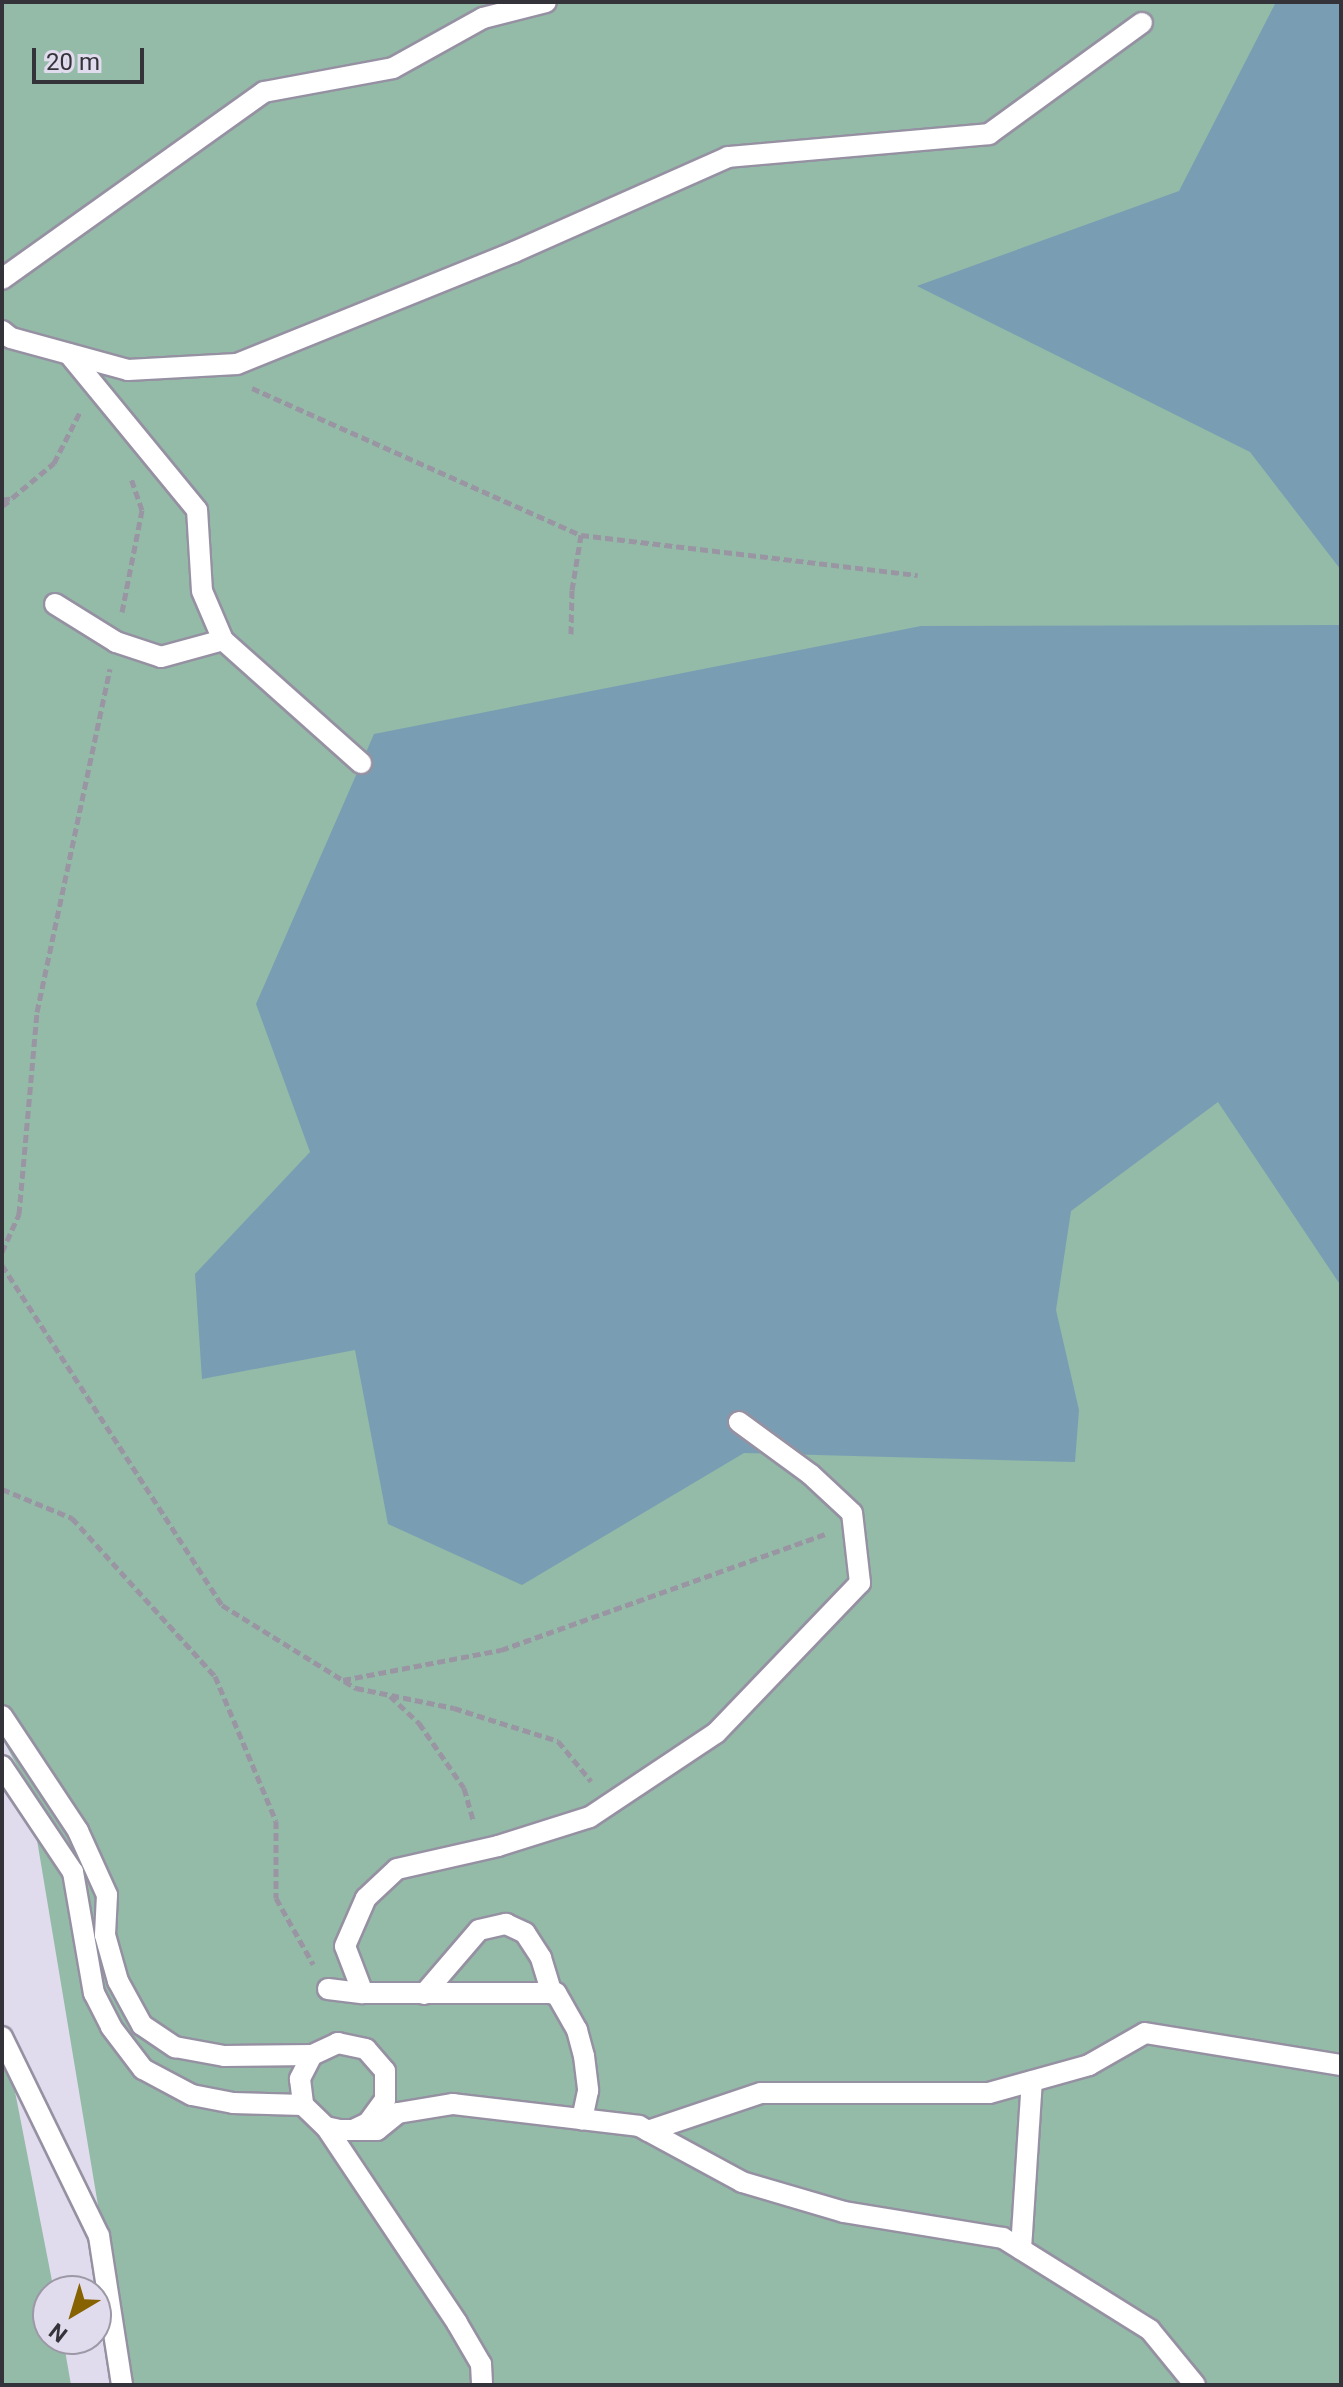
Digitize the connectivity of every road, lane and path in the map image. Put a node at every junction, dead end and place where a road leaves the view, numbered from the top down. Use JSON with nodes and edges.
{"nodes":[{"id":1,"x":546,"y":2,"type":"edge"},
{"id":2,"x":1142,"y":23,"type":"dead end"},
{"id":3,"x":2,"y":279,"type":"edge"},
{"id":4,"x":2,"y":331,"type":"edge"},
{"id":5,"x":69,"y":354,"type":"junction"},
{"id":6,"x":203,"y":366,"type":"junction"},
{"id":7,"x":78,"y":403,"type":"dead end"},
{"id":8,"x":128,"y":471,"type":"dead end"},
{"id":9,"x":12,"y":498,"type":"junction"},
{"id":10,"x":2,"y":500,"type":"edge"},
{"id":11,"x":2,"y":506,"type":"edge"},
{"id":12,"x":581,"y":535,"type":"junction"},
{"id":13,"x":918,"y":575,"type":"dead end"},
{"id":14,"x":55,"y":604,"type":"dead end"},
{"id":15,"x":571,"y":634,"type":"dead end"},
{"id":16,"x":223,"y":640,"type":"junction"},
{"id":17,"x":116,"y":642,"type":"junction"},
{"id":18,"x":361,"y":763,"type":"dead end"},
{"id":19,"x":2,"y":1252,"type":"edge"},
{"id":20,"x":2,"y":1265,"type":"edge"},
{"id":21,"x":739,"y":1422,"type":"dead end"},
{"id":22,"x":2,"y":1489,"type":"edge"},
{"id":23,"x":853,"y":1525,"type":"junction"},
{"id":24,"x":343,"y":1680,"type":"junction"},
{"id":25,"x":388,"y":1695,"type":"junction"},
{"id":26,"x":2,"y":1716,"type":"edge"},
{"id":27,"x":2,"y":1766,"type":"edge"},
{"id":28,"x":603,"y":1806,"type":"junction"},
{"id":29,"x":482,"y":1850,"type":"junction"},
{"id":30,"x":328,"y":1989,"type":"joint"},
{"id":31,"x":363,"y":1993,"type":"junction"},
{"id":32,"x":552,"y":1993,"type":"junction"},
{"id":33,"x":424,"y":1994,"type":"junction"},
{"id":34,"x":2,"y":2037,"type":"edge"},
{"id":35,"x":312,"y":2055,"type":"junction"},
{"id":36,"x":1341,"y":2065,"type":"edge"},
{"id":37,"x":1032,"y":2081,"type":"junction"},
{"id":38,"x":303,"y":2105,"type":"junction"},
{"id":39,"x":582,"y":2119,"type":"junction"},
{"id":40,"x":326,"y":2127,"type":"junction"},
{"id":41,"x":355,"y":2129,"type":"junction"},
{"id":42,"x":648,"y":2131,"type":"junction"},
{"id":43,"x":1021,"y":2249,"type":"junction"},
{"id":44,"x":122,"y":2385,"type":"edge"},
{"id":45,"x":482,"y":2385,"type":"edge"},
{"id":46,"x":1195,"y":2385,"type":"edge"}],
"edges":[{"from":1,"to":3,"type":"lane"},
{"from":2,"to":6,"type":"lane"},
{"from":4,"to":5,"type":"lane"},
{"from":5,"to":6,"type":"lane"},
{"from":5,"to":16,"type":"lane"},
{"from":6,"to":12,"type":"path"},
{"from":7,"to":9,"type":"path"},
{"from":8,"to":17,"type":"path"},
{"from":9,"to":10,"type":"path"},
{"from":9,"to":11,"type":"path"},
{"from":12,"to":13,"type":"path"},
{"from":12,"to":15,"type":"path"},
{"from":14,"to":17,"type":"lane"},
{"from":16,"to":17,"type":"lane"},
{"from":16,"to":18,"type":"lane"},
{"from":17,"to":19,"type":"path"},
{"from":20,"to":24,"type":"path"},
{"from":21,"to":23,"type":"lane"},
{"from":22,"to":30,"type":"path"},
{"from":23,"to":24,"type":"path"},
{"from":23,"to":28,"type":"lane"},
{"from":24,"to":25,"type":"path"},
{"from":25,"to":28,"type":"path"},
{"from":25,"to":29,"type":"path"},
{"from":26,"to":35,"type":"lane"},
{"from":27,"to":38,"type":"lane"},
{"from":28,"to":29,"type":"lane"},
{"from":29,"to":31,"type":"lane"},
{"from":30,"to":31,"type":"lane"},
{"from":31,"to":33,"type":"lane"},
{"from":32,"to":33,"type":"lane"},
{"from":32,"to":33,"type":"lane"},
{"from":32,"to":39,"type":"lane"},
{"from":34,"to":44,"type":"lane"},
{"from":35,"to":38,"type":"lane"},
{"from":35,"to":41,"type":"lane"},
{"from":36,"to":37,"type":"lane"},
{"from":37,"to":42,"type":"lane"},
{"from":37,"to":43,"type":"lane"},
{"from":38,"to":40,"type":"lane"},
{"from":39,"to":41,"type":"lane"},
{"from":39,"to":42,"type":"lane"},
{"from":40,"to":41,"type":"lane"},
{"from":40,"to":45,"type":"lane"},
{"from":42,"to":43,"type":"lane"},
{"from":43,"to":46,"type":"lane"}]}
